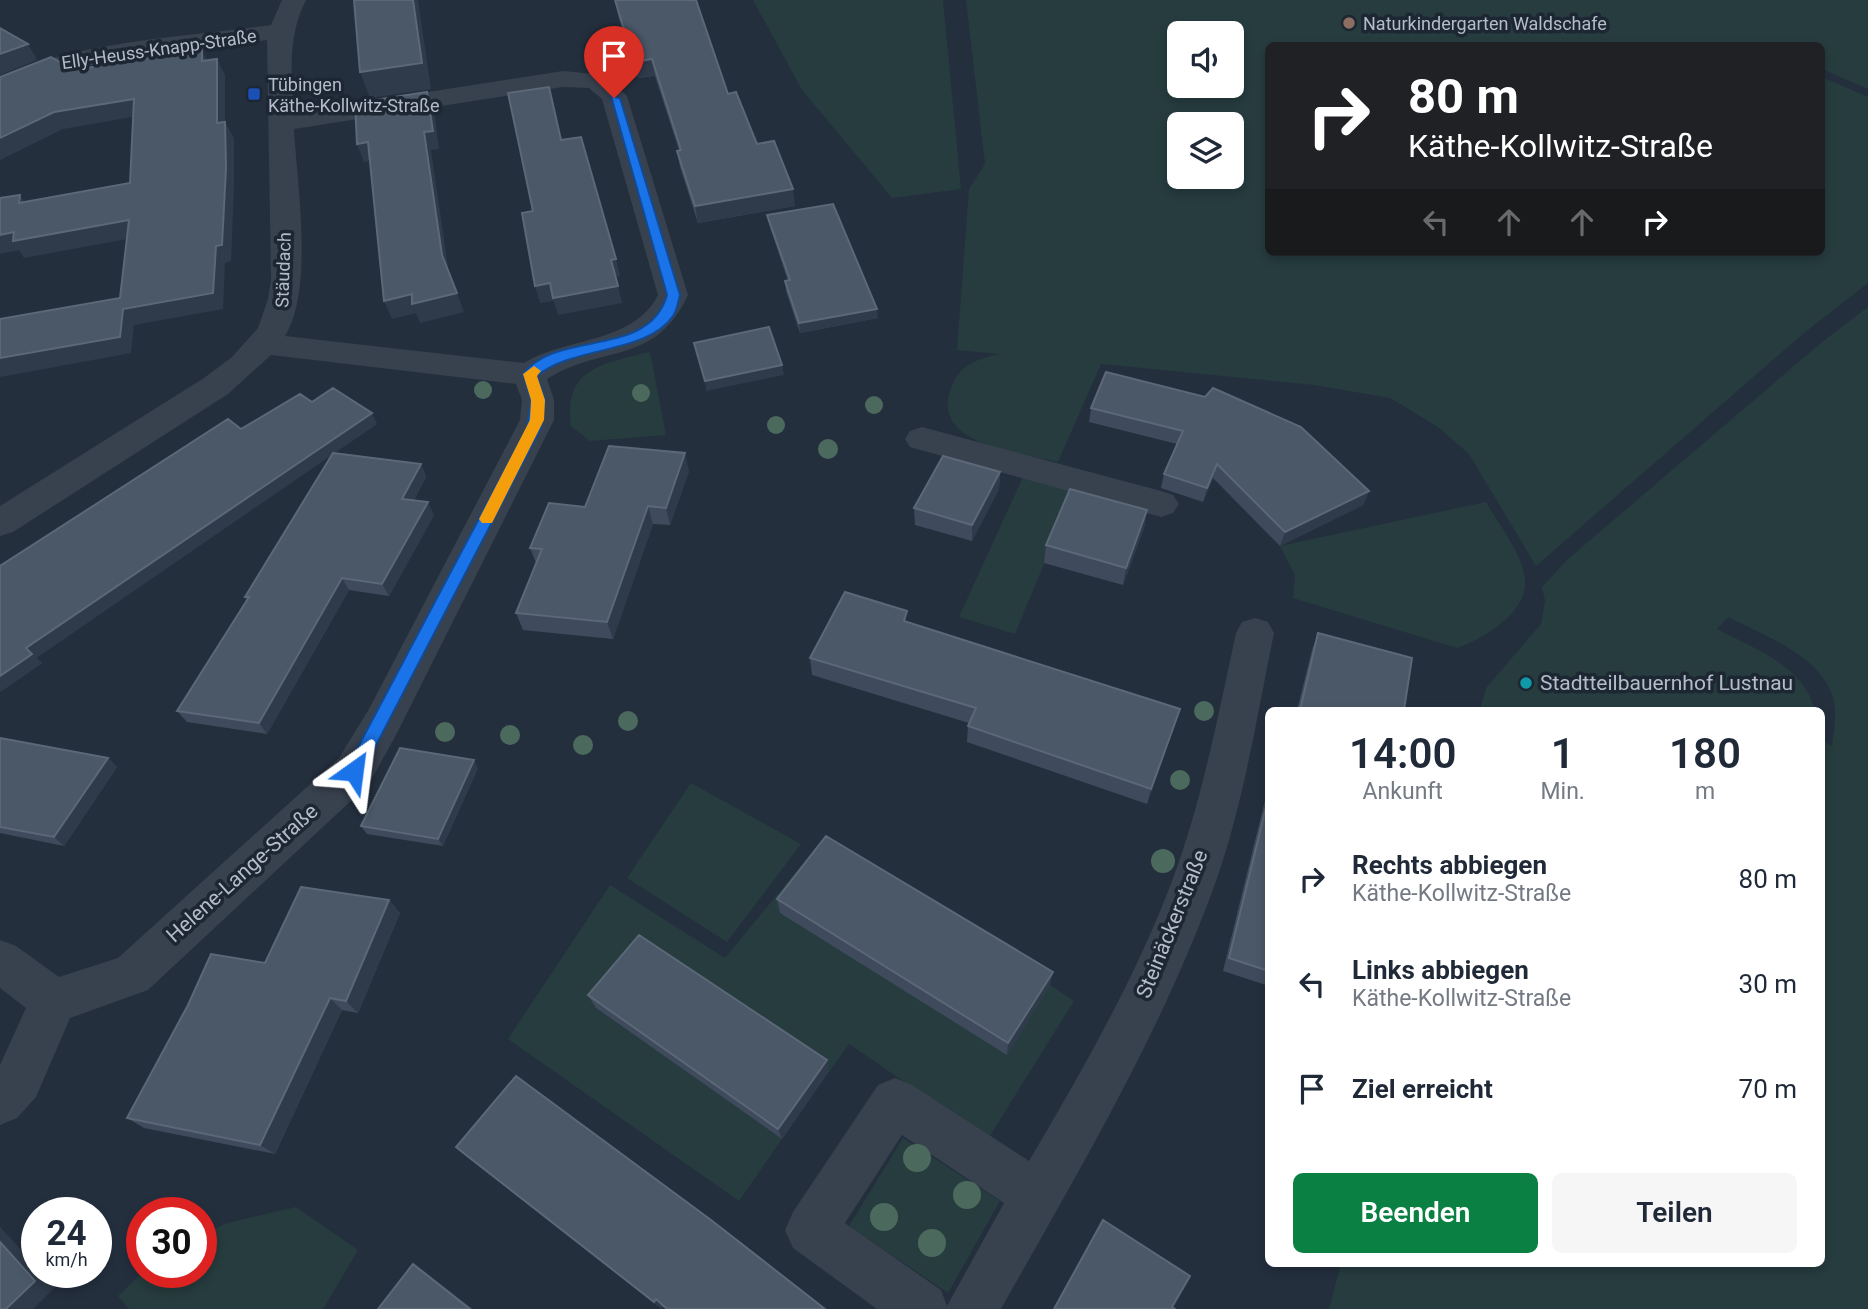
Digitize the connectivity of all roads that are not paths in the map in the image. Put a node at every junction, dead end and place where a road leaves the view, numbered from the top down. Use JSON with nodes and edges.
{"nodes":[{"id":1,"x":294,"y":0,"type":"edge"},
{"id":2,"x":281,"y":31,"type":"junction"},
{"id":3,"x":0,"y":87,"type":"edge"},
{"id":4,"x":280,"y":122,"type":"junction"},
{"id":5,"x":264,"y":344,"type":"junction"},
{"id":6,"x":529,"y":374,"type":"junction"},
{"id":7,"x":922,"y":439,"type":"dead end"},
{"id":8,"x":1161,"y":504,"type":"dead end"},
{"id":9,"x":0,"y":523,"type":"edge"},
{"id":10,"x":1255,"y":634,"type":"dead end"},
{"id":11,"x":0,"y":961,"type":"edge"},
{"id":12,"x":54,"y":1001,"type":"junction"},
{"id":13,"x":0,"y":1101,"type":"edge"},
{"id":14,"x":1036,"y":1195,"type":"junction"},
{"id":15,"x":922,"y":1309,"type":"edge"},
{"id":16,"x":972,"y":1309,"type":"edge"}],
"edges":[{"from":1,"to":2,"type":"street","name":"Stäudach"},
{"from":2,"to":3,"type":"street","name":"Elly-Heuss-Knapp-Straße"},
{"from":2,"to":4,"type":"street","name":"Stäudach"},
{"from":4,"to":5,"type":"street","name":"Stäudach"},
{"from":4,"to":6,"type":"street"},
{"from":5,"to":6,"type":"street"},
{"from":5,"to":9,"type":"street","name":"Stäudach"},
{"from":6,"to":12,"type":"street","name":"Helene-Lange-Straße"},
{"from":7,"to":8,"type":"street"},
{"from":10,"to":14,"type":"street","name":"Steinäckerstraße"},
{"from":11,"to":12,"type":"street"},
{"from":12,"to":13,"type":"street"},
{"from":14,"to":15,"type":"street"},
{"from":14,"to":16,"type":"street","name":"Steinäckerstraße"}]}
